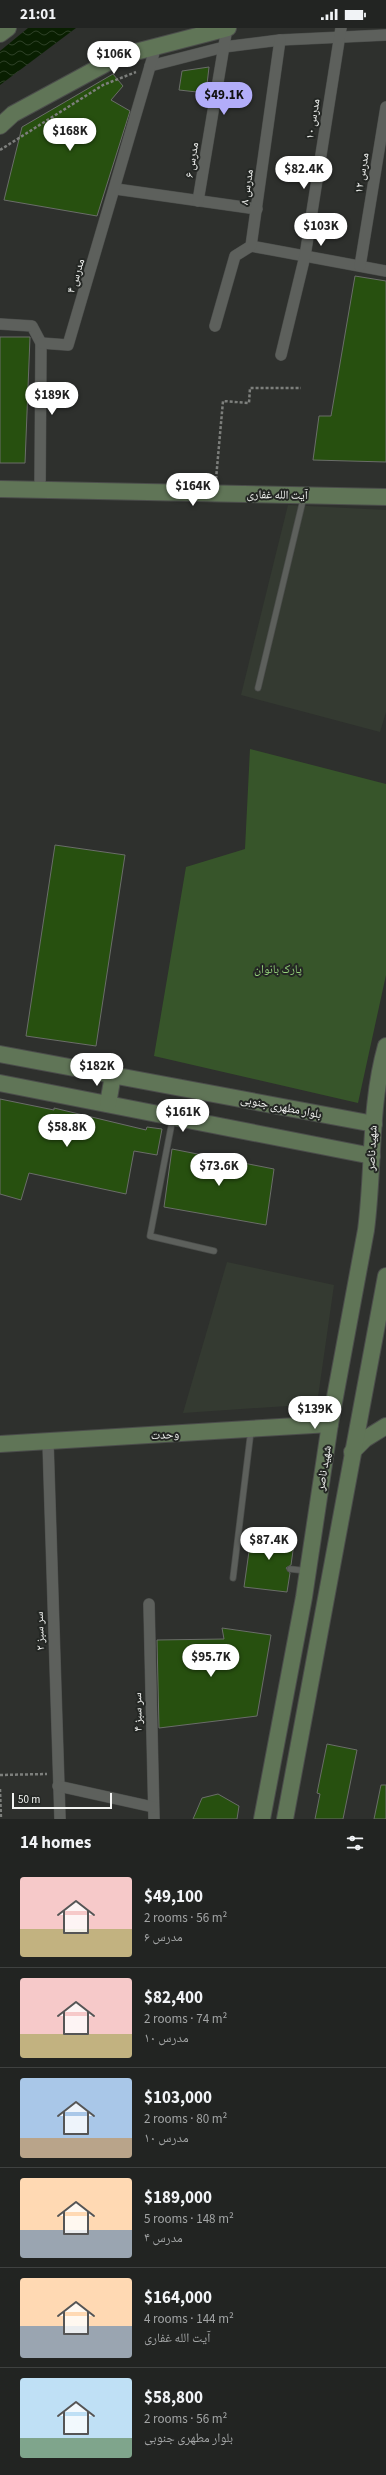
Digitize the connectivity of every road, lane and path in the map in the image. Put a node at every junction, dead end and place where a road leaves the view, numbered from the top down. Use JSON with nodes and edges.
{"nodes":[{"id":1,"x":8,"y":28,"type":"edge"},
{"id":2,"x":227,"y":28,"type":"edge"},
{"id":3,"x":340,"y":32,"type":"edge"},
{"id":4,"x":0,"y":34,"type":"edge"},
{"id":5,"x":386,"y":35,"type":"edge"},
{"id":6,"x":280,"y":40,"type":"junction"},
{"id":7,"x":156,"y":46,"type":"junction"},
{"id":8,"x":224,"y":47,"type":"junction"},
{"id":9,"x":150,"y":66,"type":"junction"},
{"id":10,"x":386,"y":109,"type":"edge"},
{"id":11,"x":0,"y":126,"type":"edge"},
{"id":12,"x":0,"y":150,"type":"edge"},
{"id":13,"x":116,"y":189,"type":"junction"},
{"id":14,"x":198,"y":201,"type":"junction"},
{"id":15,"x":257,"y":209,"type":"junction"},
{"id":16,"x":251,"y":246,"type":"junction"},
{"id":17,"x":305,"y":256,"type":"junction"},
{"id":18,"x":360,"y":266,"type":"junction"},
{"id":19,"x":386,"y":271,"type":"edge"},
{"id":20,"x":0,"y":324,"type":"edge"},
{"id":21,"x":215,"y":326,"type":"dead end"},
{"id":22,"x":41,"y":342,"type":"junction"},
{"id":23,"x":281,"y":355,"type":"dead end"},
{"id":24,"x":301,"y":388,"type":"dead end"},
{"id":25,"x":0,"y":489,"type":"edge"},
{"id":26,"x":40,"y":489,"type":"junction"},
{"id":27,"x":215,"y":494,"type":"junction"},
{"id":28,"x":304,"y":496,"type":"junction"},
{"id":29,"x":386,"y":497,"type":"edge"},
{"id":30,"x":258,"y":688,"type":"dead end"},
{"id":31,"x":386,"y":1046,"type":"edge"},
{"id":32,"x":0,"y":1054,"type":"edge"},
{"id":33,"x":113,"y":1075,"type":"junction"},
{"id":34,"x":0,"y":1083,"type":"edge"},
{"id":35,"x":108,"y":1104,"type":"junction"},
{"id":36,"x":173,"y":1117,"type":"junction"},
{"id":37,"x":374,"y":1124,"type":"junction"},
{"id":38,"x":372,"y":1156,"type":"junction"},
{"id":39,"x":214,"y":1251,"type":"dead end"},
{"id":40,"x":386,"y":1276,"type":"edge"},
{"id":41,"x":379,"y":1315,"type":"junction"},
{"id":42,"x":386,"y":1341,"type":"edge"},
{"id":43,"x":330,"y":1424,"type":"junction"},
{"id":44,"x":386,"y":1426,"type":"edge"},
{"id":45,"x":251,"y":1430,"type":"junction"},
{"id":46,"x":48,"y":1442,"type":"junction"},
{"id":47,"x":0,"y":1444,"type":"edge"},
{"id":48,"x":352,"y":1452,"type":"junction"},
{"id":49,"x":290,"y":1569,"type":"dead end"},
{"id":50,"x":308,"y":1571,"type":"junction"},
{"id":51,"x":233,"y":1578,"type":"dead end"},
{"id":52,"x":304,"y":1597,"type":"junction"},
{"id":53,"x":326,"y":1600,"type":"junction"},
{"id":54,"x":149,"y":1604,"type":"dead end"},
{"id":55,"x":58,"y":1773,"type":"junction"},
{"id":56,"x":0,"y":1775,"type":"edge"},
{"id":57,"x":58,"y":1786,"type":"junction"},
{"id":58,"x":0,"y":1789,"type":"edge"},
{"id":59,"x":153,"y":1807,"type":"junction"},
{"id":60,"x":1,"y":1819,"type":"edge"},
{"id":61,"x":60,"y":1819,"type":"edge"},
{"id":62,"x":154,"y":1819,"type":"edge"},
{"id":63,"x":262,"y":1819,"type":"edge"},
{"id":64,"x":285,"y":1819,"type":"edge"}],
"edges":[{"from":1,"to":4,"type":"street"},
{"from":2,"to":7,"type":"street"},
{"from":2,"to":8,"type":"street","name":"مدرس ۶"},
{"from":3,"to":5,"type":"street"},
{"from":3,"to":6,"type":"street"},
{"from":3,"to":17,"type":"street","name":"مدرس ۱۰"},
{"from":6,"to":8,"type":"street"},
{"from":6,"to":15,"type":"street","name":"مدرس ۸"},
{"from":7,"to":9,"type":"street","name":"مدرس ۴"},
{"from":7,"to":11,"type":"street"},
{"from":8,"to":9,"type":"street"},
{"from":8,"to":14,"type":"street","name":"مدرس ۶"},
{"from":9,"to":12,"type":"path"},
{"from":9,"to":13,"type":"street","name":"مدرس ۴"},
{"from":10,"to":18,"type":"street","name":"مدرس ۱۲"},
{"from":13,"to":14,"type":"street"},
{"from":13,"to":22,"type":"street","name":"مدرس ۴"},
{"from":14,"to":15,"type":"street"},
{"from":15,"to":16,"type":"street","name":"مدرس ۸"},
{"from":16,"to":17,"type":"street"},
{"from":16,"to":21,"type":"street"},
{"from":17,"to":18,"type":"street"},
{"from":17,"to":23,"type":"street","name":"مدرس ۱۰"},
{"from":18,"to":19,"type":"street"},
{"from":20,"to":22,"type":"street"},
{"from":22,"to":26,"type":"street"},
{"from":24,"to":27,"type":"path"},
{"from":25,"to":26,"type":"street","name":"آیت الله غفاری"},
{"from":26,"to":27,"type":"street","name":"آیت الله غفاری"},
{"from":27,"to":28,"type":"street","name":"آیت الله غفاری"},
{"from":28,"to":29,"type":"street","name":"آیت الله غفاری"},
{"from":28,"to":30,"type":"lane"},
{"from":31,"to":37,"type":"street","name":"شهید ناصر"},
{"from":32,"to":33,"type":"street","name":"بلوار مطهری جنوبی"},
{"from":33,"to":35,"type":"street"},
{"from":33,"to":37,"type":"street","name":"بلوار مطهری جنوبی"},
{"from":34,"to":35,"type":"street"},
{"from":35,"to":36,"type":"street"},
{"from":36,"to":38,"type":"street"},
{"from":36,"to":39,"type":"lane"},
{"from":37,"to":38,"type":"street","name":"شهید ناصر"},
{"from":38,"to":43,"type":"street","name":"شهید ناصر"},
{"from":40,"to":41,"type":"street","name":"شهید ناصر"},
{"from":41,"to":42,"type":"street"},
{"from":41,"to":48,"type":"street","name":"شهید ناصر"},
{"from":43,"to":45,"type":"street","name":"وحدت"},
{"from":43,"to":50,"type":"street","name":"شهید ناصر"},
{"from":44,"to":48,"type":"street"},
{"from":45,"to":46,"type":"street","name":"وحدت"},
{"from":45,"to":51,"type":"lane"},
{"from":46,"to":47,"type":"street","name":"وحدت"},
{"from":46,"to":55,"type":"street","name":"سر سبز ۲"},
{"from":48,"to":53,"type":"street","name":"شهید ناصر"},
{"from":49,"to":50,"type":"lane"},
{"from":50,"to":52,"type":"street","name":"شهید ناصر"},
{"from":52,"to":53,"type":"street"},
{"from":52,"to":63,"type":"street","name":"شهید ناصر"},
{"from":53,"to":64,"type":"street","name":"شهید ناصر"},
{"from":54,"to":59,"type":"street","name":"سر سبز ۴"},
{"from":55,"to":56,"type":"path"},
{"from":55,"to":57,"type":"street","name":"سر سبز ۲"},
{"from":57,"to":59,"type":"street"},
{"from":57,"to":61,"type":"street","name":"سر سبز ۲"},
{"from":58,"to":60,"type":"path"},
{"from":59,"to":62,"type":"street","name":"سر سبز ۴"}]}
